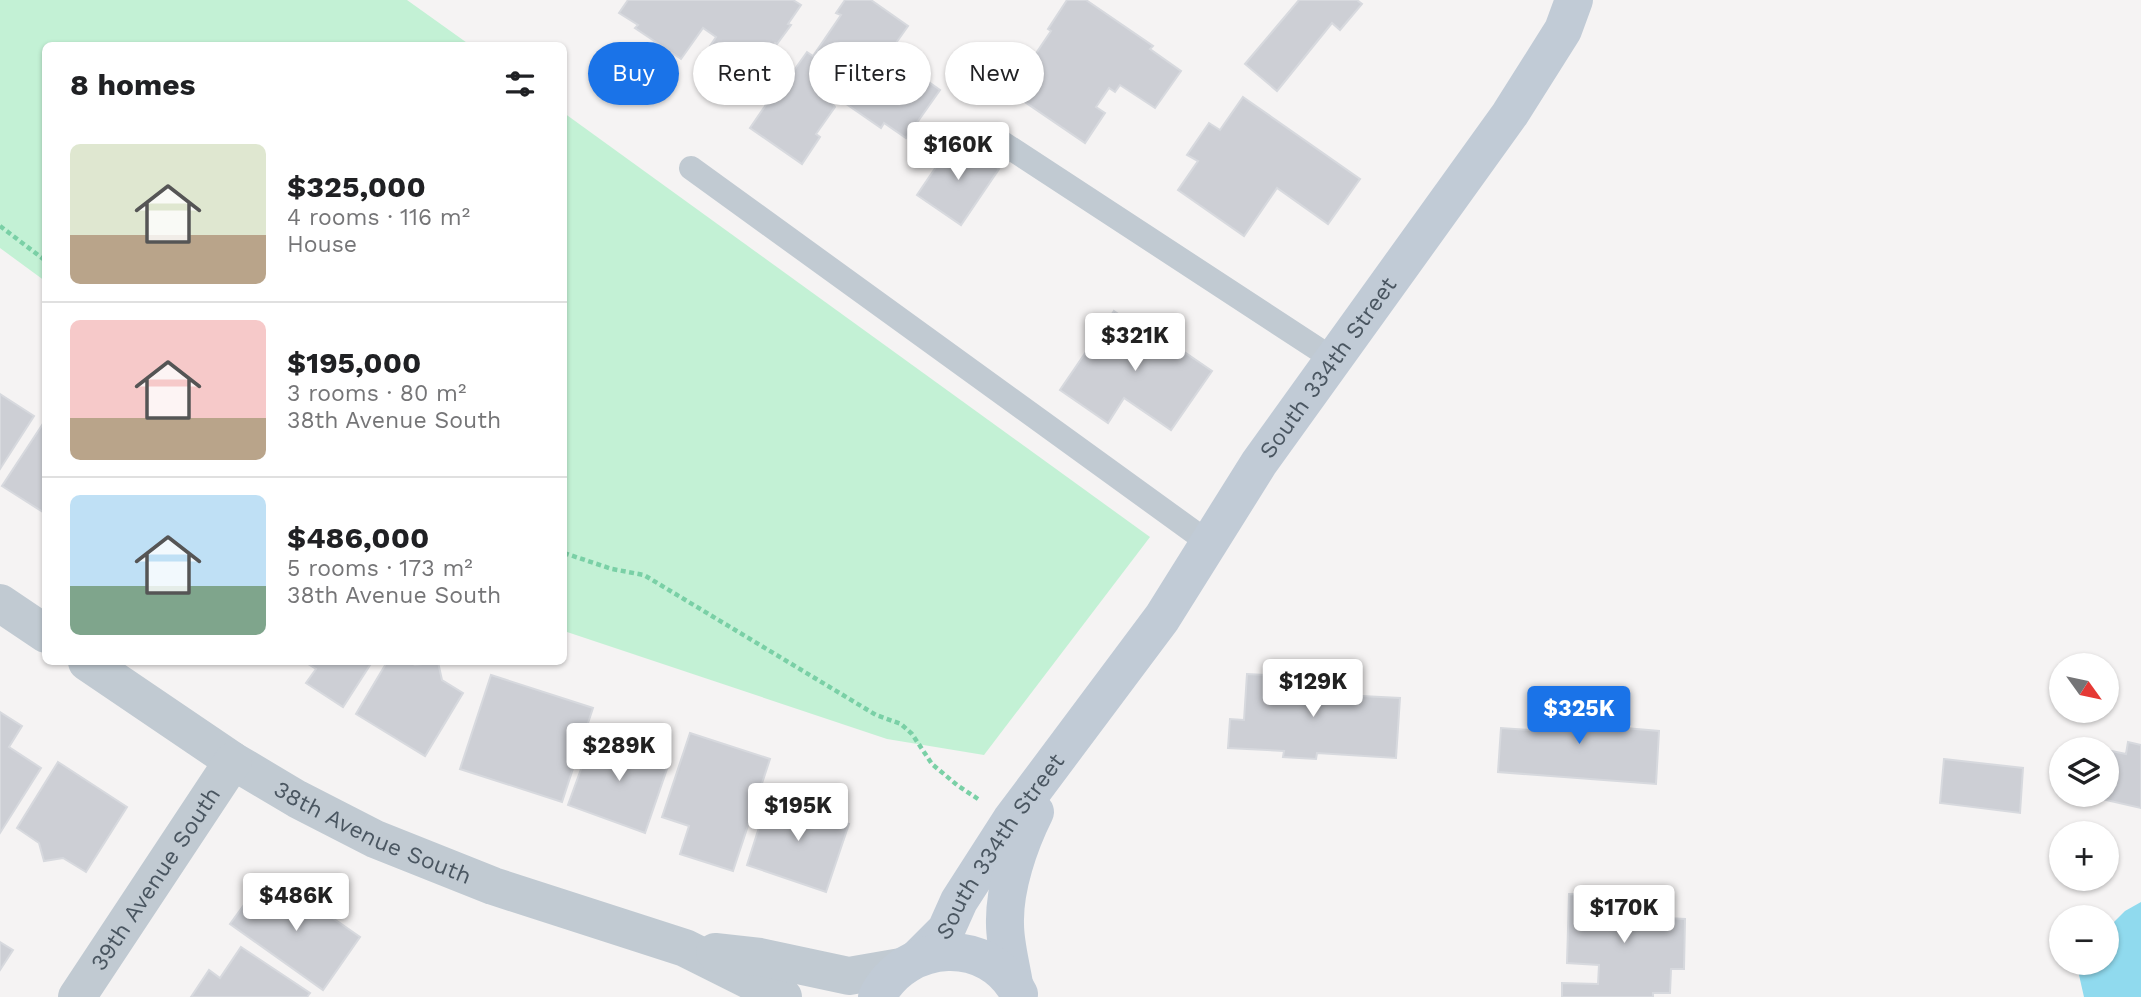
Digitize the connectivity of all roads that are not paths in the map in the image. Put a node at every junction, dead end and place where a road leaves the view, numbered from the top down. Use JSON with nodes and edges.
{"nodes":[{"id":1,"x":1574,"y":0,"type":"edge"},
{"id":2,"x":989,"y":134,"type":"dead end"},
{"id":3,"x":691,"y":168,"type":"dead end"},
{"id":4,"x":1333,"y":359,"type":"junction"},
{"id":5,"x":1209,"y":543,"type":"junction"},
{"id":6,"x":0,"y":603,"type":"edge"},
{"id":7,"x":42,"y":631,"type":"edge"},
{"id":8,"x":91,"y":665,"type":"edge"},
{"id":9,"x":1077,"y":733,"type":"junction"},
{"id":10,"x":233,"y":761,"type":"junction"},
{"id":11,"x":685,"y":948,"type":"junction"},
{"id":12,"x":910,"y":962,"type":"junction"},
{"id":13,"x":1018,"y":991,"type":"edge"},
{"id":14,"x":77,"y":997,"type":"edge"},
{"id":15,"x":783,"y":997,"type":"edge"},
{"id":16,"x":877,"y":997,"type":"edge"}],
"edges":[{"from":1,"to":4,"type":"street","name":"South 334th Street"},
{"from":2,"to":4,"type":"lane"},
{"from":3,"to":5,"type":"lane"},
{"from":4,"to":5,"type":"street","name":"South 334th Street"},
{"from":5,"to":9,"type":"street","name":"South 334th Street"},
{"from":6,"to":7,"type":"street"},
{"from":8,"to":10,"type":"street","name":"38th Avenue South"},
{"from":9,"to":12,"type":"street","name":"South 334th Street"},
{"from":9,"to":13,"type":"street","name":"South 334th Street"},
{"from":10,"to":11,"type":"street","name":"38th Avenue South"},
{"from":10,"to":14,"type":"street","name":"39th Avenue South"},
{"from":11,"to":12,"type":"street","name":"38th Avenue South"},
{"from":11,"to":15,"type":"street","name":"38th Avenue South"},
{"from":12,"to":13,"type":"street"},
{"from":12,"to":16,"type":"street","name":"South 334th Street"}]}
